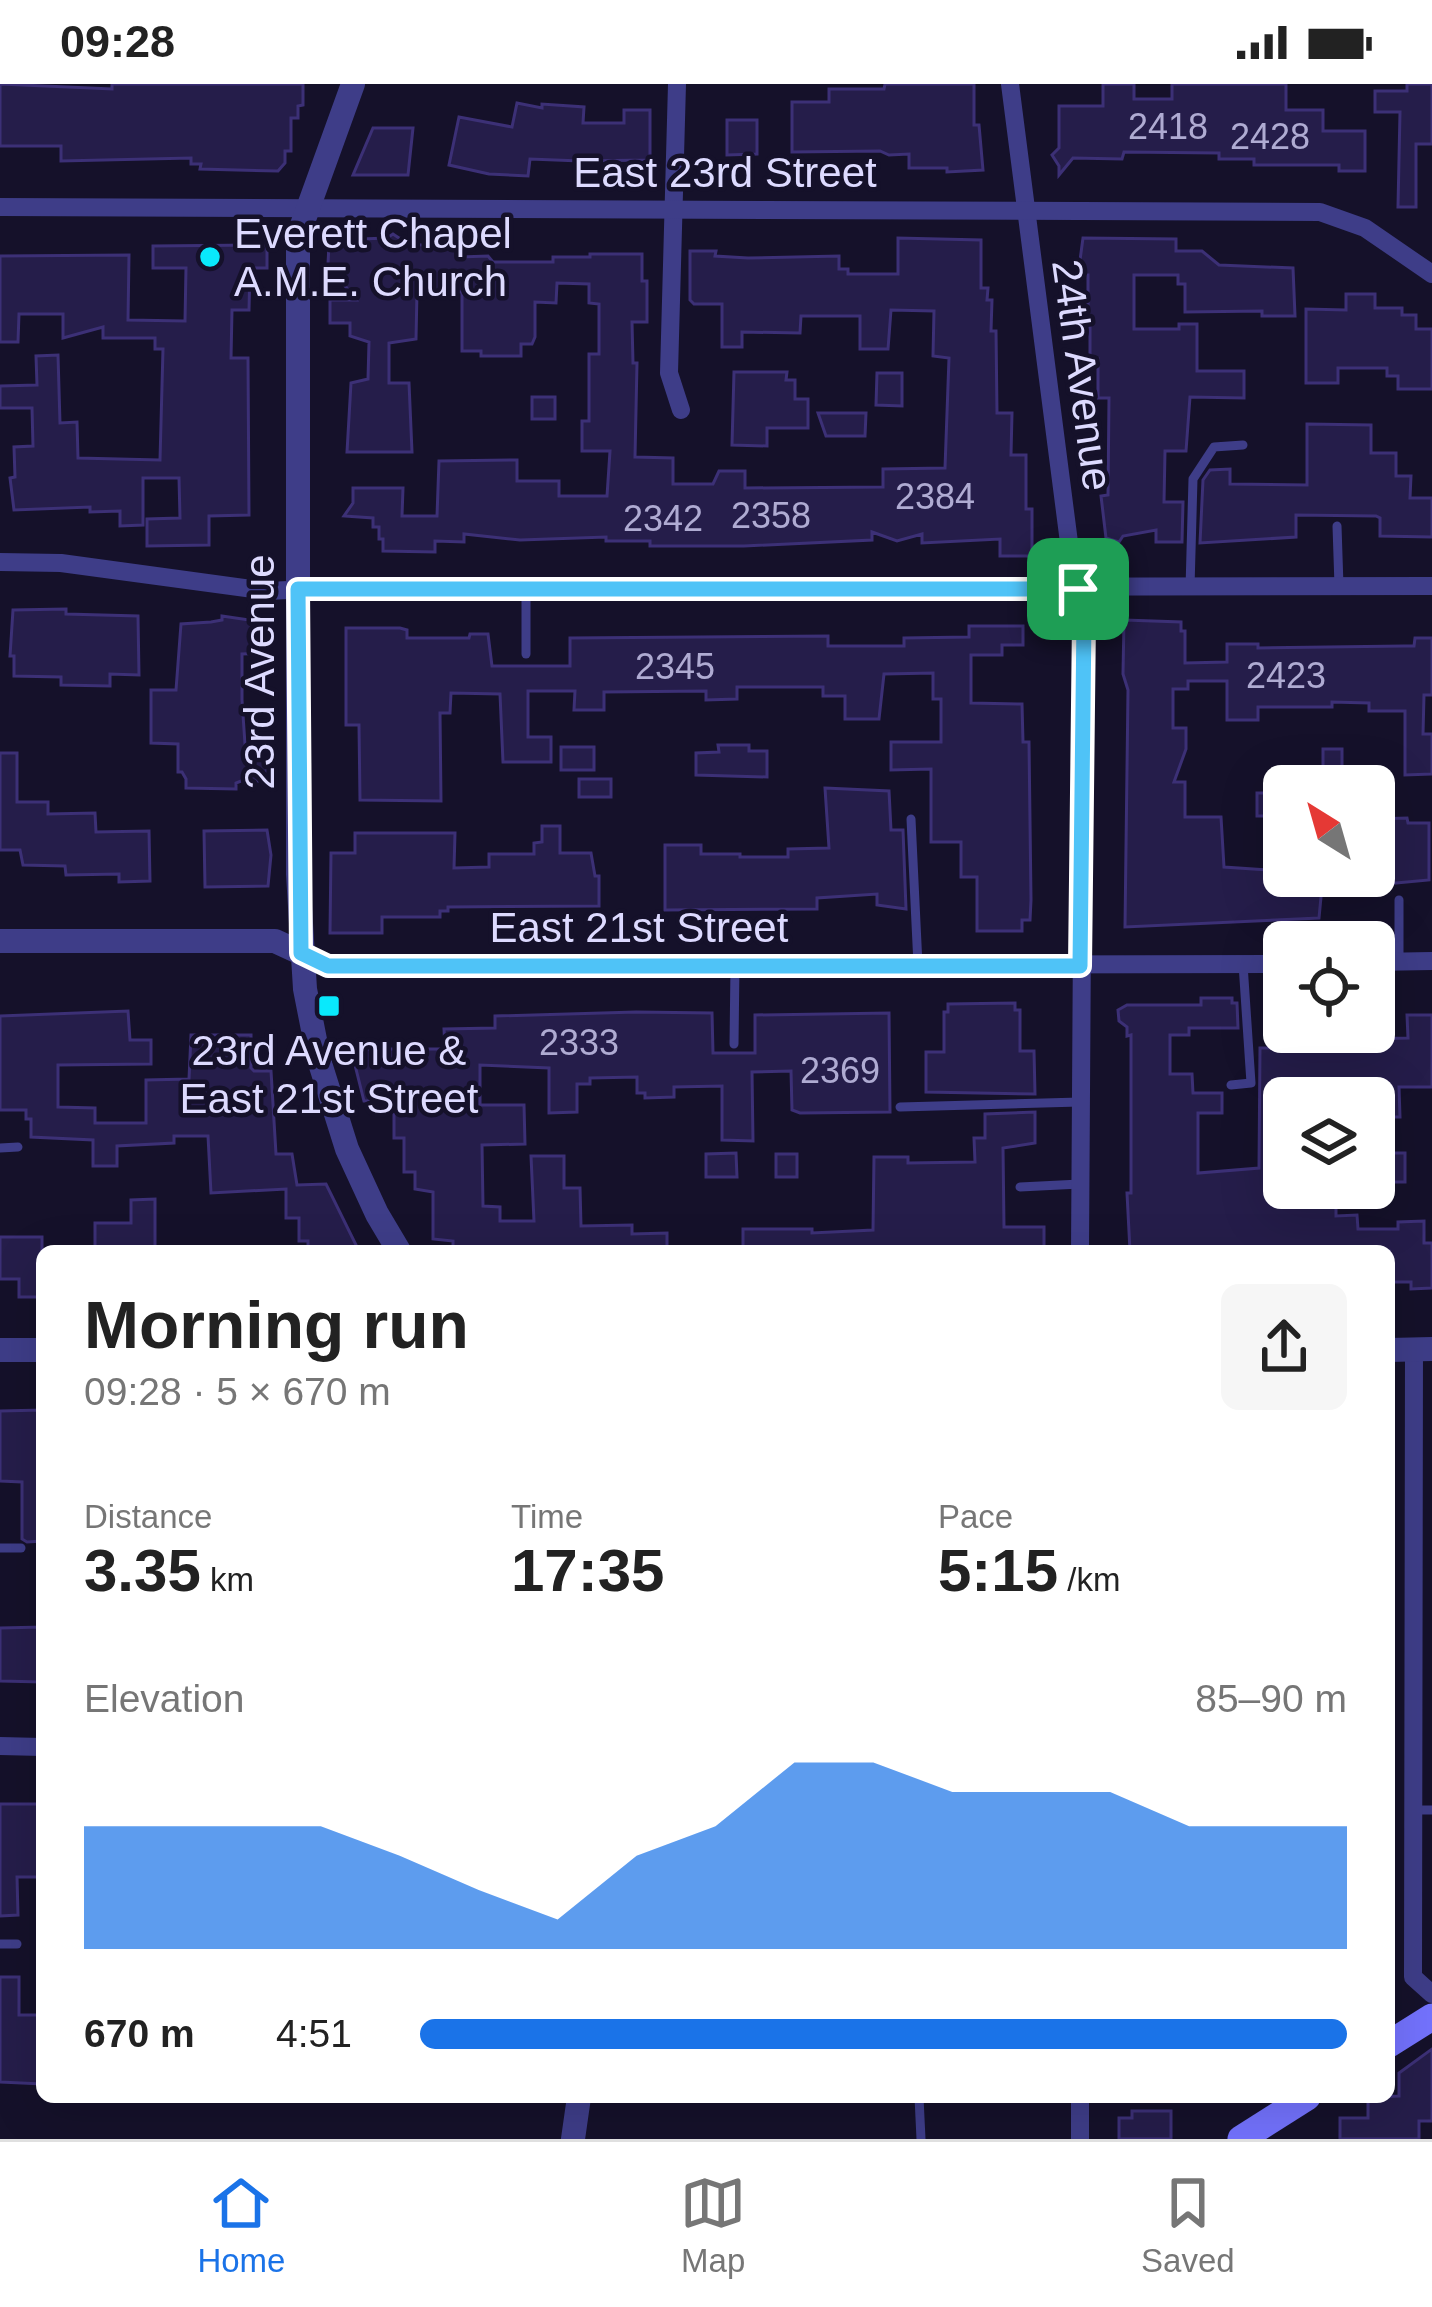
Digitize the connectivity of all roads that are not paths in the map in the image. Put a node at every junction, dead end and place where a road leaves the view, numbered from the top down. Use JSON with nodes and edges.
{"nodes":[{"id":1,"x":353,"y":84,"type":"edge"},
{"id":2,"x":677,"y":84,"type":"edge"},
{"id":3,"x":1010,"y":84,"type":"edge"},
{"id":4,"x":0,"y":207,"type":"edge"},
{"id":5,"x":308,"y":208,"type":"junction"},
{"id":6,"x":673,"y":208,"type":"junction"},
{"id":7,"x":1024,"y":208,"type":"junction"},
{"id":8,"x":1432,"y":274,"type":"edge"},
{"id":9,"x":681,"y":410,"type":"dead end"},
{"id":10,"x":1243,"y":445,"type":"dead end"},
{"id":11,"x":1337,"y":526,"type":"dead end"},
{"id":12,"x":0,"y":562,"type":"edge"},
{"id":13,"x":1339,"y":586,"type":"junction"},
{"id":14,"x":1432,"y":586,"type":"edge"},
{"id":15,"x":526,"y":588,"type":"junction"},
{"id":16,"x":1190,"y":588,"type":"junction"},
{"id":17,"x":298,"y":589,"type":"junction"},
{"id":18,"x":1078,"y":589,"type":"junction"},
{"id":19,"x":526,"y":654,"type":"dead end"},
{"id":20,"x":911,"y":818,"type":"dead end"},
{"id":21,"x":1399,"y":900,"type":"dead end"},
{"id":22,"x":0,"y":941,"type":"edge"},
{"id":23,"x":301,"y":953,"type":"junction"},
{"id":24,"x":1432,"y":961,"type":"edge"},
{"id":25,"x":1395,"y":962,"type":"edge"},
{"id":26,"x":1399,"y":962,"type":"junction"},
{"id":27,"x":1243,"y":964,"type":"junction"},
{"id":28,"x":1263,"y":964,"type":"edge"},
{"id":29,"x":918,"y":965,"type":"junction"},
{"id":30,"x":735,"y":966,"type":"junction"},
{"id":31,"x":1080,"y":966,"type":"junction"},
{"id":32,"x":734,"y":1044,"type":"dead end"},
{"id":33,"x":1231,"y":1085,"type":"dead end"},
{"id":34,"x":1080,"y":1102,"type":"junction"},
{"id":35,"x":900,"y":1107,"type":"dead end"},
{"id":36,"x":18,"y":1147,"type":"dead end"},
{"id":37,"x":0,"y":1148,"type":"edge"},
{"id":38,"x":1080,"y":1184,"type":"junction"},
{"id":39,"x":1020,"y":1187,"type":"dead end"},
{"id":40,"x":395,"y":1245,"type":"edge"},
{"id":41,"x":1080,"y":1245,"type":"edge"},
{"id":42,"x":0,"y":1350,"type":"edge"},
{"id":43,"x":36,"y":1350,"type":"edge"},
{"id":44,"x":1412,"y":1350,"type":"edge"},
{"id":45,"x":0,"y":1548,"type":"edge"},
{"id":46,"x":22,"y":1548,"type":"dead end"},
{"id":47,"x":0,"y":1746,"type":"edge"},
{"id":48,"x":36,"y":1747,"type":"edge"},
{"id":49,"x":1423,"y":1810,"type":"edge"},
{"id":50,"x":0,"y":1944,"type":"edge"},
{"id":51,"x":17,"y":1944,"type":"dead end"},
{"id":52,"x":1432,"y":1994,"type":"edge"},
{"id":53,"x":1432,"y":2017,"type":"edge"},
{"id":54,"x":1395,"y":2040,"type":"edge"},
{"id":55,"x":578,"y":2103,"type":"edge"},
{"id":56,"x":919,"y":2103,"type":"edge"},
{"id":57,"x":1080,"y":2103,"type":"edge"},
{"id":58,"x":1298,"y":2103,"type":"edge"},
{"id":59,"x":573,"y":2139,"type":"edge"},
{"id":60,"x":921,"y":2139,"type":"edge"},
{"id":61,"x":1080,"y":2139,"type":"edge"},
{"id":62,"x":1241,"y":2139,"type":"edge"}],
"edges":[{"from":1,"to":5,"type":"street","name":"23rd Avenue"},
{"from":2,"to":6,"type":"street"},
{"from":3,"to":7,"type":"street","name":"24th Avenue"},
{"from":4,"to":5,"type":"street","name":"East 23rd Street"},
{"from":5,"to":6,"type":"street","name":"East 23rd Street"},
{"from":5,"to":17,"type":"street","name":"23rd Avenue"},
{"from":6,"to":7,"type":"street","name":"East 23rd Street"},
{"from":6,"to":9,"type":"street"},
{"from":7,"to":8,"type":"street","name":"East 23rd Street"},
{"from":7,"to":18,"type":"street","name":"24th Avenue"},
{"from":10,"to":16,"type":"lane"},
{"from":11,"to":13,"type":"lane"},
{"from":12,"to":17,"type":"street"},
{"from":13,"to":14,"type":"street"},
{"from":13,"to":16,"type":"street"},
{"from":15,"to":17,"type":"street"},
{"from":15,"to":18,"type":"street"},
{"from":15,"to":19,"type":"lane"},
{"from":16,"to":18,"type":"street"},
{"from":17,"to":23,"type":"street","name":"23rd Avenue"},
{"from":18,"to":31,"type":"street","name":"24th Avenue"},
{"from":20,"to":29,"type":"lane"},
{"from":21,"to":26,"type":"lane"},
{"from":22,"to":23,"type":"street","name":"East 21st Street"},
{"from":23,"to":30,"type":"street","name":"East 21st Street"},
{"from":23,"to":40,"type":"street","name":"23rd Avenue"},
{"from":24,"to":26,"type":"street"},
{"from":25,"to":26,"type":"street"},
{"from":27,"to":28,"type":"street","name":"East 21st Street"},
{"from":27,"to":31,"type":"street","name":"East 21st Street"},
{"from":27,"to":33,"type":"lane"},
{"from":29,"to":30,"type":"street","name":"East 21st Street"},
{"from":29,"to":31,"type":"street","name":"East 21st Street"},
{"from":30,"to":32,"type":"lane"},
{"from":31,"to":34,"type":"street","name":"24th Avenue"},
{"from":34,"to":35,"type":"lane"},
{"from":34,"to":38,"type":"street","name":"24th Avenue"},
{"from":36,"to":37,"type":"lane"},
{"from":38,"to":39,"type":"lane"},
{"from":38,"to":41,"type":"street","name":"24th Avenue"},
{"from":42,"to":43,"type":"street"},
{"from":44,"to":49,"type":"street"},
{"from":45,"to":46,"type":"lane"},
{"from":47,"to":48,"type":"street"},
{"from":49,"to":52,"type":"street"},
{"from":50,"to":51,"type":"lane"},
{"from":53,"to":54,"type":"main road"},
{"from":55,"to":59,"type":"street"},
{"from":56,"to":60,"type":"lane"},
{"from":57,"to":61,"type":"street"},
{"from":58,"to":62,"type":"main road"}]}
